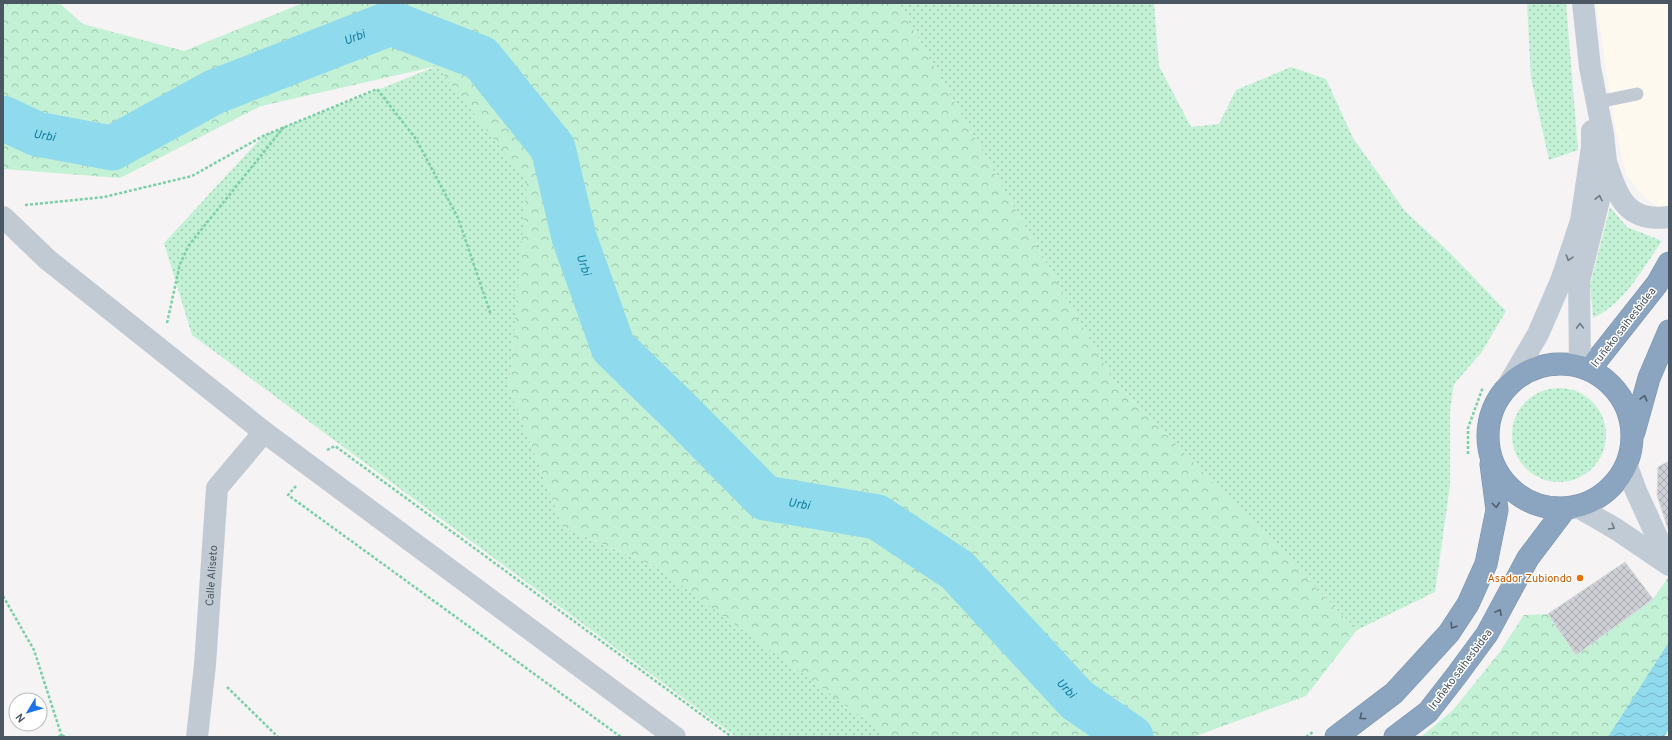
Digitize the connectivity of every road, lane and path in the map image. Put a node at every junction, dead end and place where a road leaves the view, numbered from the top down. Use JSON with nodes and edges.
{"nodes":[{"id":1,"x":1583,"y":3,"type":"edge"},
{"id":2,"x":1590,"y":67,"type":"junction"},
{"id":3,"x":1637,"y":94,"type":"dead end"},
{"id":4,"x":1598,"y":102,"type":"junction"},
{"id":5,"x":284,"y":127,"type":"junction"},
{"id":6,"x":1606,"y":162,"type":"junction"},
{"id":7,"x":22,"y":205,"type":"dead end"},
{"id":8,"x":3,"y":217,"type":"edge"},
{"id":9,"x":1669,"y":217,"type":"edge"},
{"id":10,"x":1669,"y":263,"type":"edge"},
{"id":11,"x":491,"y":315,"type":"dead end"},
{"id":12,"x":1669,"y":331,"type":"edge"},
{"id":13,"x":161,"y":350,"type":"junction"},
{"id":14,"x":1585,"y":367,"type":"junction"},
{"id":15,"x":1507,"y":386,"type":"junction"},
{"id":16,"x":264,"y":432,"type":"junction"},
{"id":17,"x":1633,"y":436,"type":"junction"},
{"id":18,"x":1489,"y":453,"type":"junction"},
{"id":19,"x":1627,"y":466,"type":"junction"},
{"id":20,"x":311,"y":467,"type":"junction"},
{"id":21,"x":1571,"y":508,"type":"junction"},
{"id":22,"x":1669,"y":564,"type":"edge"},
{"id":23,"x":3,"y":596,"type":"edge"},
{"id":24,"x":205,"y":665,"type":"junction"},
{"id":25,"x":63,"y":736,"type":"edge"},
{"id":26,"x":58,"y":737,"type":"edge"},
{"id":27,"x":197,"y":737,"type":"edge"},
{"id":28,"x":278,"y":737,"type":"edge"},
{"id":29,"x":621,"y":737,"type":"edge"},
{"id":30,"x":676,"y":737,"type":"edge"},
{"id":31,"x":732,"y":737,"type":"edge"},
{"id":32,"x":1336,"y":737,"type":"edge"},
{"id":33,"x":1394,"y":737,"type":"edge"}],
"edges":[{"from":1,"to":2,"type":"street"},
{"from":2,"to":4,"type":"street"},
{"from":2,"to":15,"type":"street","one_way":true},
{"from":3,"to":4,"type":"lane"},
{"from":4,"to":6,"type":"street"},
{"from":5,"to":7,"type":"path"},
{"from":5,"to":11,"type":"path"},
{"from":5,"to":13,"type":"path"},
{"from":6,"to":9,"type":"street"},
{"from":14,"to":6,"type":"street","one_way":true},
{"from":8,"to":13,"type":"street"},
{"from":10,"to":14,"type":"highway","name":"Iruñeko saihesbidea"},
{"from":17,"to":12,"type":"highway","one_way":true},
{"from":13,"to":16,"type":"street"},
{"from":14,"to":15,"type":"highway"},
{"from":14,"to":17,"type":"highway"},
{"from":15,"to":18,"type":"highway"},
{"from":16,"to":20,"type":"street"},
{"from":16,"to":24,"type":"street","name":"Calle Aliseto"},
{"from":17,"to":19,"type":"highway"},
{"from":18,"to":21,"type":"highway"},
{"from":18,"to":32,"type":"highway","one_way":true},
{"from":19,"to":21,"type":"highway"},
{"from":19,"to":22,"type":"street"},
{"from":20,"to":29,"type":"path"},
{"from":20,"to":30,"type":"street"},
{"from":20,"to":31,"type":"path"},
{"from":21,"to":22,"type":"street","one_way":true},
{"from":33,"to":21,"type":"highway","name":"Iruñeko saihesbidea","one_way":true},
{"from":23,"to":25,"type":"path"},
{"from":24,"to":27,"type":"street","name":"Calle Aliseto"},
{"from":24,"to":28,"type":"path"},
{"from":25,"to":26,"type":"path"}]}
